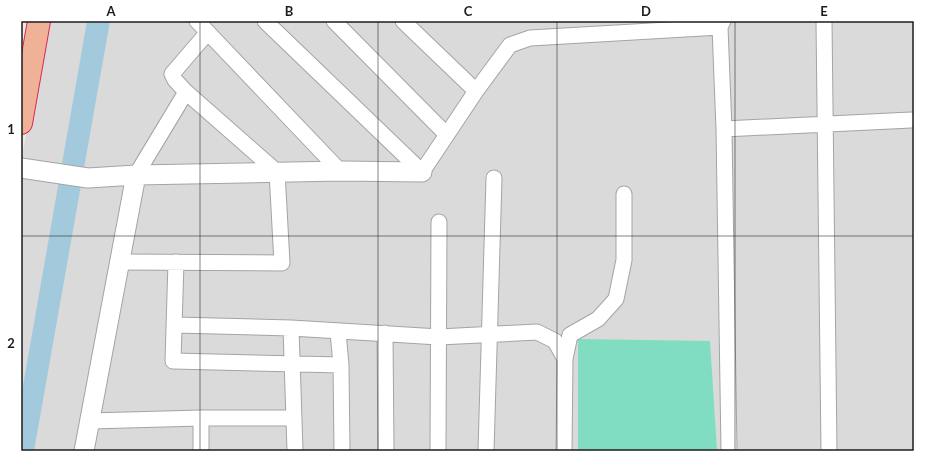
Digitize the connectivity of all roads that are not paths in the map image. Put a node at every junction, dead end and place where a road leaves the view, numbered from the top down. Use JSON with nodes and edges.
{"nodes":[{"id":1,"x":39,"y":21,"type":"edge"},
{"id":2,"x":265,"y":21,"type":"edge"},
{"id":3,"x":334,"y":21,"type":"edge"},
{"id":4,"x":403,"y":21,"type":"edge"},
{"id":5,"x":824,"y":21,"type":"edge"},
{"id":6,"x":201,"y":24,"type":"edge"},
{"id":7,"x":722,"y":24,"type":"edge"},
{"id":8,"x":476,"y":91,"type":"junction"},
{"id":9,"x":186,"y":92,"type":"junction"},
{"id":10,"x":911,"y":120,"type":"dead end"},
{"id":11,"x":21,"y":123,"type":"edge"},
{"id":12,"x":825,"y":123,"type":"junction"},
{"id":13,"x":724,"y":129,"type":"junction"},
{"id":14,"x":446,"y":134,"type":"junction"},
{"id":15,"x":21,"y":168,"type":"edge"},
{"id":16,"x":340,"y":171,"type":"junction"},
{"id":17,"x":276,"y":172,"type":"junction"},
{"id":18,"x":422,"y":172,"type":"junction"},
{"id":19,"x":136,"y":175,"type":"junction"},
{"id":20,"x":494,"y":178,"type":"dead end"},
{"id":21,"x":624,"y":194,"type":"dead end"},
{"id":22,"x":439,"y":222,"type":"dead end"},
{"id":23,"x":120,"y":262,"type":"junction"},
{"id":24,"x":176,"y":262,"type":"junction"},
{"id":25,"x":175,"y":325,"type":"junction"},
{"id":26,"x":291,"y":328,"type":"junction"},
{"id":27,"x":338,"y":332,"type":"junction"},
{"id":28,"x":385,"y":333,"type":"junction"},
{"id":29,"x":489,"y":334,"type":"junction"},
{"id":30,"x":438,"y":337,"type":"junction"},
{"id":31,"x":565,"y":359,"type":"junction"},
{"id":32,"x":292,"y":363,"type":"junction"},
{"id":33,"x":341,"y":365,"type":"junction"},
{"id":34,"x":200,"y":418,"type":"junction"},
{"id":35,"x":294,"y":418,"type":"junction"},
{"id":36,"x":90,"y":421,"type":"junction"},
{"id":37,"x":84,"y":451,"type":"edge"},
{"id":38,"x":201,"y":451,"type":"edge"},
{"id":39,"x":295,"y":451,"type":"edge"},
{"id":40,"x":342,"y":451,"type":"edge"},
{"id":41,"x":386,"y":451,"type":"edge"},
{"id":42,"x":438,"y":451,"type":"edge"},
{"id":43,"x":486,"y":451,"type":"edge"},
{"id":44,"x":564,"y":451,"type":"edge"},
{"id":45,"x":729,"y":451,"type":"edge"},
{"id":46,"x":829,"y":451,"type":"edge"}],
"edges":[{"from":1,"to":11,"type":"highway"},
{"from":2,"to":18,"type":"street"},
{"from":3,"to":14,"type":"street"},
{"from":4,"to":8,"type":"street"},
{"from":5,"to":12,"type":"street"},
{"from":6,"to":9,"type":"street"},
{"from":6,"to":16,"type":"street"},
{"from":7,"to":8,"type":"street"},
{"from":7,"to":13,"type":"street"},
{"from":8,"to":14,"type":"street"},
{"from":9,"to":17,"type":"street"},
{"from":9,"to":19,"type":"street"},
{"from":10,"to":12,"type":"street"},
{"from":12,"to":13,"type":"street"},
{"from":12,"to":46,"type":"street"},
{"from":13,"to":45,"type":"street"},
{"from":14,"to":18,"type":"street"},
{"from":15,"to":19,"type":"street"},
{"from":16,"to":17,"type":"street"},
{"from":16,"to":18,"type":"street"},
{"from":17,"to":19,"type":"street"},
{"from":17,"to":24,"type":"street"},
{"from":19,"to":23,"type":"street"},
{"from":20,"to":29,"type":"street"},
{"from":21,"to":31,"type":"street"},
{"from":22,"to":30,"type":"street"},
{"from":23,"to":24,"type":"street"},
{"from":23,"to":36,"type":"street"},
{"from":24,"to":25,"type":"street"},
{"from":25,"to":26,"type":"street"},
{"from":25,"to":32,"type":"street"},
{"from":26,"to":27,"type":"street"},
{"from":26,"to":32,"type":"street"},
{"from":27,"to":28,"type":"street"},
{"from":27,"to":33,"type":"street"},
{"from":28,"to":30,"type":"street"},
{"from":28,"to":41,"type":"street"},
{"from":29,"to":30,"type":"street"},
{"from":29,"to":31,"type":"street"},
{"from":29,"to":43,"type":"street"},
{"from":30,"to":42,"type":"street"},
{"from":31,"to":44,"type":"street"},
{"from":32,"to":33,"type":"street"},
{"from":32,"to":35,"type":"street"},
{"from":33,"to":40,"type":"street"},
{"from":34,"to":35,"type":"street"},
{"from":34,"to":36,"type":"street"},
{"from":34,"to":38,"type":"street"},
{"from":35,"to":39,"type":"street"},
{"from":36,"to":37,"type":"street"}]}
